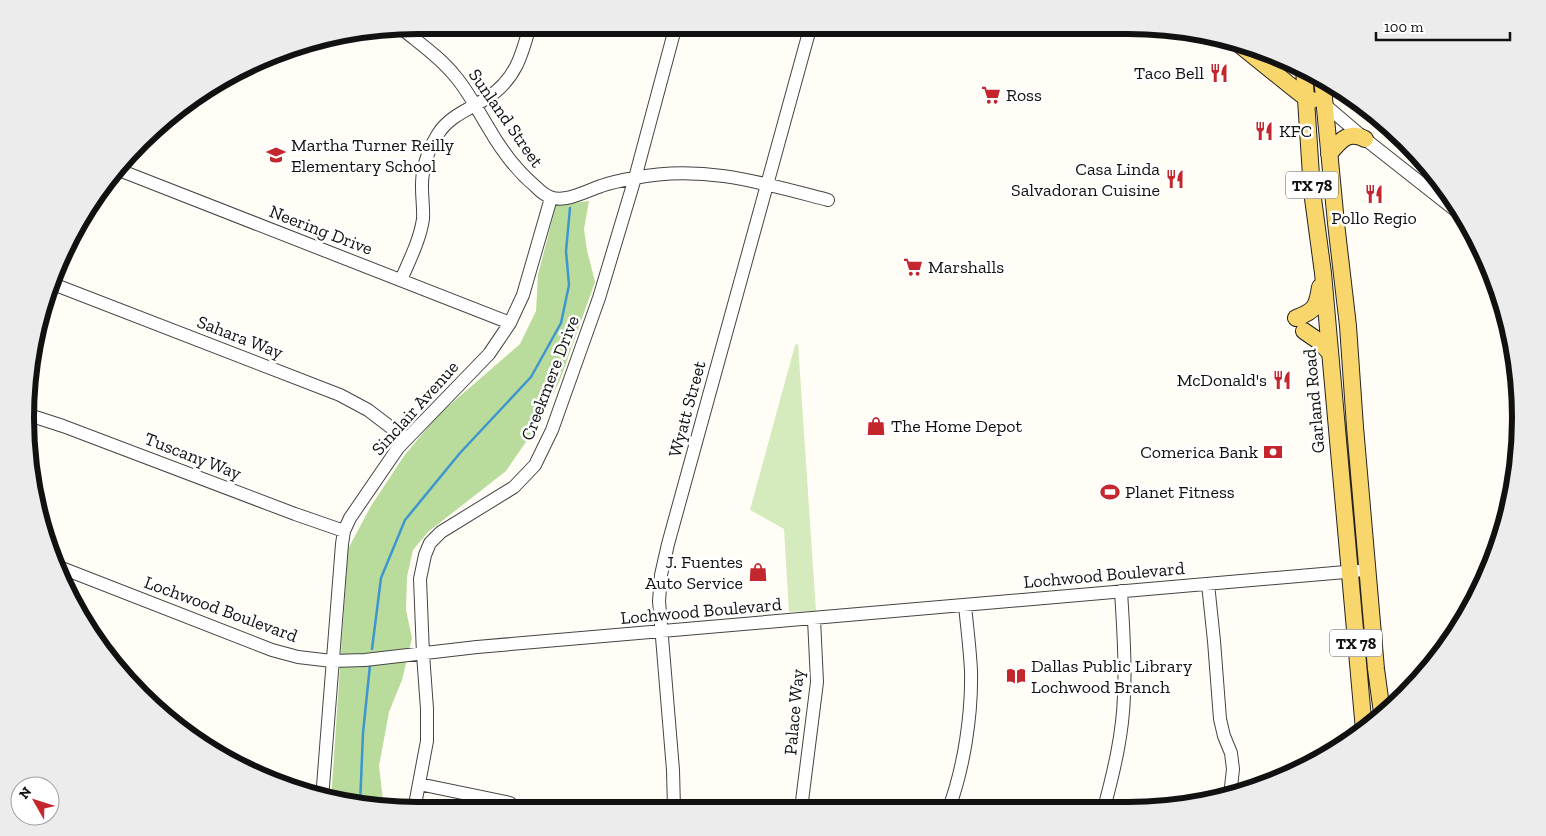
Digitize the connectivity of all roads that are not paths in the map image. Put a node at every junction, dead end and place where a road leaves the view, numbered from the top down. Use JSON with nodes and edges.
{"nodes":[{"id":1,"x":409,"y":34,"type":"edge"},
{"id":2,"x":527,"y":34,"type":"edge"},
{"id":3,"x":674,"y":34,"type":"edge"},
{"id":4,"x":808,"y":34,"type":"edge"},
{"id":5,"x":1252,"y":54,"type":"edge"},
{"id":6,"x":1304,"y":76,"type":"edge"},
{"id":7,"x":1306,"y":78,"type":"edge"},
{"id":8,"x":1323,"y":87,"type":"edge"},
{"id":9,"x":1306,"y":98,"type":"junction"},
{"id":10,"x":475,"y":104,"type":"junction"},
{"id":11,"x":1324,"y":104,"type":"junction"},
{"id":12,"x":1365,"y":139,"type":"junction"},
{"id":13,"x":1329,"y":154,"type":"junction"},
{"id":14,"x":123,"y":172,"type":"edge"},
{"id":15,"x":635,"y":178,"type":"junction"},
{"id":16,"x":767,"y":184,"type":"junction"},
{"id":17,"x":551,"y":198,"type":"junction"},
{"id":18,"x":828,"y":200,"type":"dead end"},
{"id":19,"x":1445,"y":202,"type":"edge"},
{"id":20,"x":1323,"y":272,"type":"junction"},
{"id":21,"x":401,"y":280,"type":"junction"},
{"id":22,"x":57,"y":286,"type":"edge"},
{"id":23,"x":510,"y":324,"type":"junction"},
{"id":24,"x":1330,"y":353,"type":"junction"},
{"id":25,"x":34,"y":417,"type":"edge"},
{"id":26,"x":406,"y":439,"type":"junction"},
{"id":27,"x":344,"y":531,"type":"junction"},
{"id":28,"x":65,"y":569,"type":"edge"},
{"id":29,"x":1367,"y":571,"type":"junction"},
{"id":30,"x":1349,"y":572,"type":"junction"},
{"id":31,"x":1208,"y":584,"type":"junction"},
{"id":32,"x":1121,"y":591,"type":"junction"},
{"id":33,"x":966,"y":605,"type":"junction"},
{"id":34,"x":814,"y":619,"type":"junction"},
{"id":35,"x":662,"y":632,"type":"junction"},
{"id":36,"x":423,"y":654,"type":"junction"},
{"id":37,"x":332,"y":661,"type":"junction"},
{"id":38,"x":1381,"y":707,"type":"edge"},
{"id":39,"x":1363,"y":722,"type":"edge"},
{"id":40,"x":418,"y":784,"type":"junction"},
{"id":41,"x":1231,"y":788,"type":"edge"},
{"id":42,"x":323,"y":790,"type":"edge"},
{"id":43,"x":415,"y":802,"type":"edge"},
{"id":44,"x":505,"y":802,"type":"edge"},
{"id":45,"x":674,"y":802,"type":"edge"},
{"id":46,"x":803,"y":802,"type":"edge"},
{"id":47,"x":951,"y":802,"type":"edge"},
{"id":48,"x":1106,"y":802,"type":"edge"}],
"edges":[{"from":1,"to":10,"type":"street","name":"Sunland Street"},
{"from":2,"to":10,"type":"street"},
{"from":3,"to":15,"type":"street"},
{"from":4,"to":16,"type":"street","name":"Wyatt Street"},
{"from":5,"to":9,"type":"main road"},
{"from":6,"to":9,"type":"main road","name":"Garland Road","number":"TX 78"},
{"from":7,"to":11,"type":"main road"},
{"from":8,"to":11,"type":"main road","number":"TX 78"},
{"from":9,"to":11,"type":"main road"},
{"from":9,"to":20,"type":"main road","name":"Garland Road","number":"TX 78"},
{"from":10,"to":17,"type":"street","name":"Sunland Street"},
{"from":10,"to":21,"type":"street"},
{"from":11,"to":12,"type":"street"},
{"from":11,"to":13,"type":"main road","number":"TX 78"},
{"from":12,"to":13,"type":"main road"},
{"from":12,"to":19,"type":"street"},
{"from":13,"to":29,"type":"main road","number":"TX 78"},
{"from":14,"to":21,"type":"street","name":"Neering Drive"},
{"from":15,"to":16,"type":"street"},
{"from":15,"to":17,"type":"street"},
{"from":15,"to":36,"type":"street","name":"Creekmere Drive"},
{"from":16,"to":18,"type":"street"},
{"from":16,"to":35,"type":"street","name":"Wyatt Street"},
{"from":17,"to":23,"type":"street","name":"Sinclair Avenue"},
{"from":20,"to":24,"type":"main road","name":"Garland Road","number":"TX 78"},
{"from":20,"to":24,"type":"main road"},
{"from":21,"to":23,"type":"street","name":"Neering Drive"},
{"from":22,"to":26,"type":"street","name":"Sahara Way"},
{"from":23,"to":26,"type":"street","name":"Sinclair Avenue"},
{"from":24,"to":30,"type":"main road","name":"Garland Road","number":"TX 78"},
{"from":25,"to":27,"type":"street","name":"Tuscany Way"},
{"from":26,"to":27,"type":"street","name":"Sinclair Avenue"},
{"from":27,"to":37,"type":"street","name":"Sinclair Avenue"},
{"from":28,"to":37,"type":"street","name":"Lochwood Boulevard"},
{"from":29,"to":30,"type":"street","name":"Lochwood Boulevard"},
{"from":29,"to":38,"type":"main road","number":"TX 78"},
{"from":30,"to":31,"type":"street","name":"Lochwood Boulevard"},
{"from":30,"to":39,"type":"main road","name":"Garland Road","number":"TX 78"},
{"from":31,"to":32,"type":"street","name":"Lochwood Boulevard"},
{"from":31,"to":41,"type":"street"},
{"from":32,"to":33,"type":"street","name":"Lochwood Boulevard"},
{"from":32,"to":48,"type":"street"},
{"from":33,"to":34,"type":"street","name":"Lochwood Boulevard"},
{"from":33,"to":47,"type":"street"},
{"from":34,"to":35,"type":"street","name":"Lochwood Boulevard"},
{"from":34,"to":46,"type":"street","name":"Palace Way"},
{"from":35,"to":36,"type":"street","name":"Lochwood Boulevard"},
{"from":35,"to":45,"type":"street","name":"Wyatt Street"},
{"from":36,"to":37,"type":"street","name":"Lochwood Boulevard"},
{"from":36,"to":40,"type":"street","name":"Creekmere Drive"},
{"from":37,"to":42,"type":"street","name":"Sinclair Avenue"},
{"from":40,"to":43,"type":"street","name":"Creekmere Drive"},
{"from":40,"to":44,"type":"street"}]}
